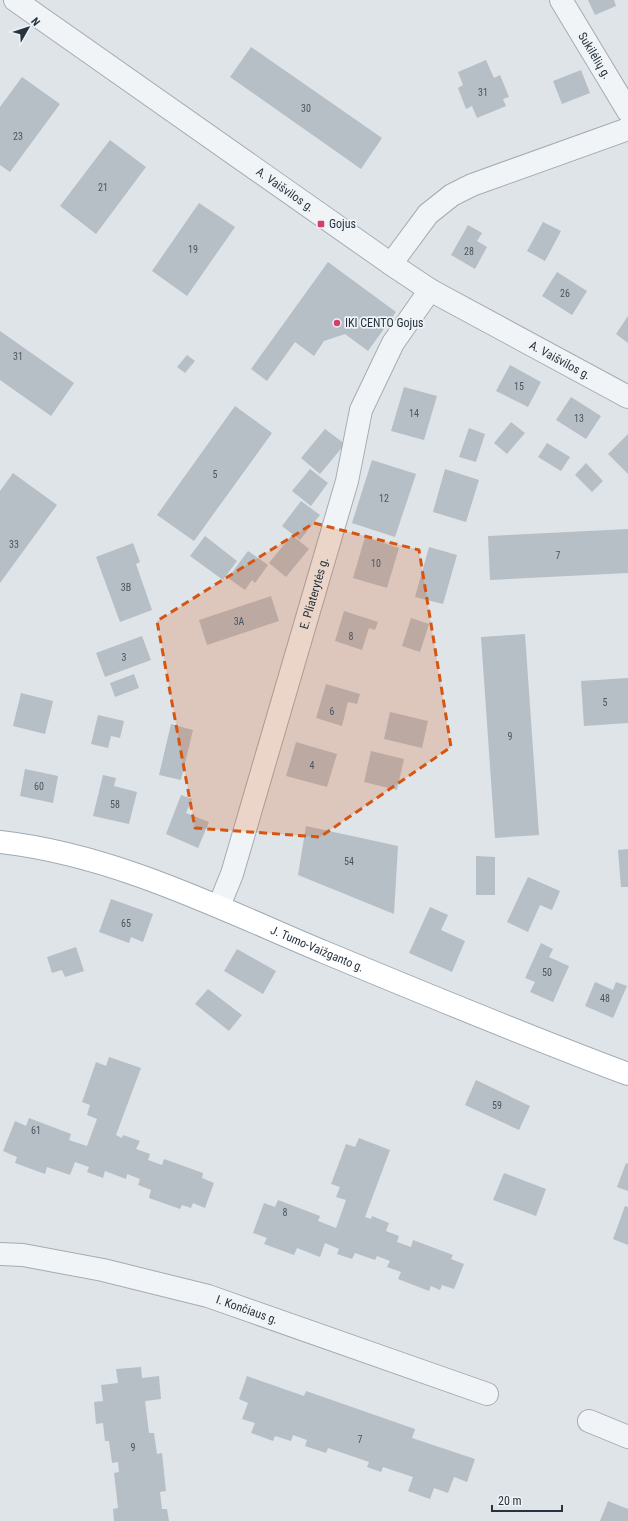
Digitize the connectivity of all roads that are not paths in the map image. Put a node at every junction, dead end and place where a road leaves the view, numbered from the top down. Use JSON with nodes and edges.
{"nodes":[{"id":1,"x":15,"y":0,"type":"edge"},
{"id":2,"x":561,"y":0,"type":"edge"},
{"id":3,"x":628,"y":111,"type":"edge"},
{"id":4,"x":628,"y":129,"type":"edge"},
{"id":5,"x":391,"y":264,"type":"junction"},
{"id":6,"x":430,"y":290,"type":"junction"},
{"id":7,"x":628,"y":397,"type":"edge"},
{"id":8,"x":0,"y":842,"type":"edge"},
{"id":9,"x":219,"y":906,"type":"junction"},
{"id":10,"x":628,"y":1074,"type":"edge"},
{"id":11,"x":0,"y":1254,"type":"edge"},
{"id":12,"x":487,"y":1394,"type":"dead end"},
{"id":13,"x":589,"y":1421,"type":"dead end"},
{"id":14,"x":628,"y":1437,"type":"edge"}],
"edges":[{"from":1,"to":5,"type":"street","name":"A. Vaišvilos g."},
{"from":2,"to":3,"type":"street","name":"Sukilėlių g."},
{"from":4,"to":5,"type":"street"},
{"from":5,"to":6,"type":"street","name":"A. Vaišvilos g."},
{"from":6,"to":7,"type":"street","name":"A. Vaišvilos g."},
{"from":6,"to":9,"type":"street","name":"E. Pliaterytės g."},
{"from":8,"to":9,"type":"main road","name":"J. Tumo-Vaižganto g."},
{"from":9,"to":10,"type":"main road","name":"J. Tumo-Vaižganto g."},
{"from":11,"to":12,"type":"street","name":"I. Končiaus g."},
{"from":13,"to":14,"type":"street"}]}
